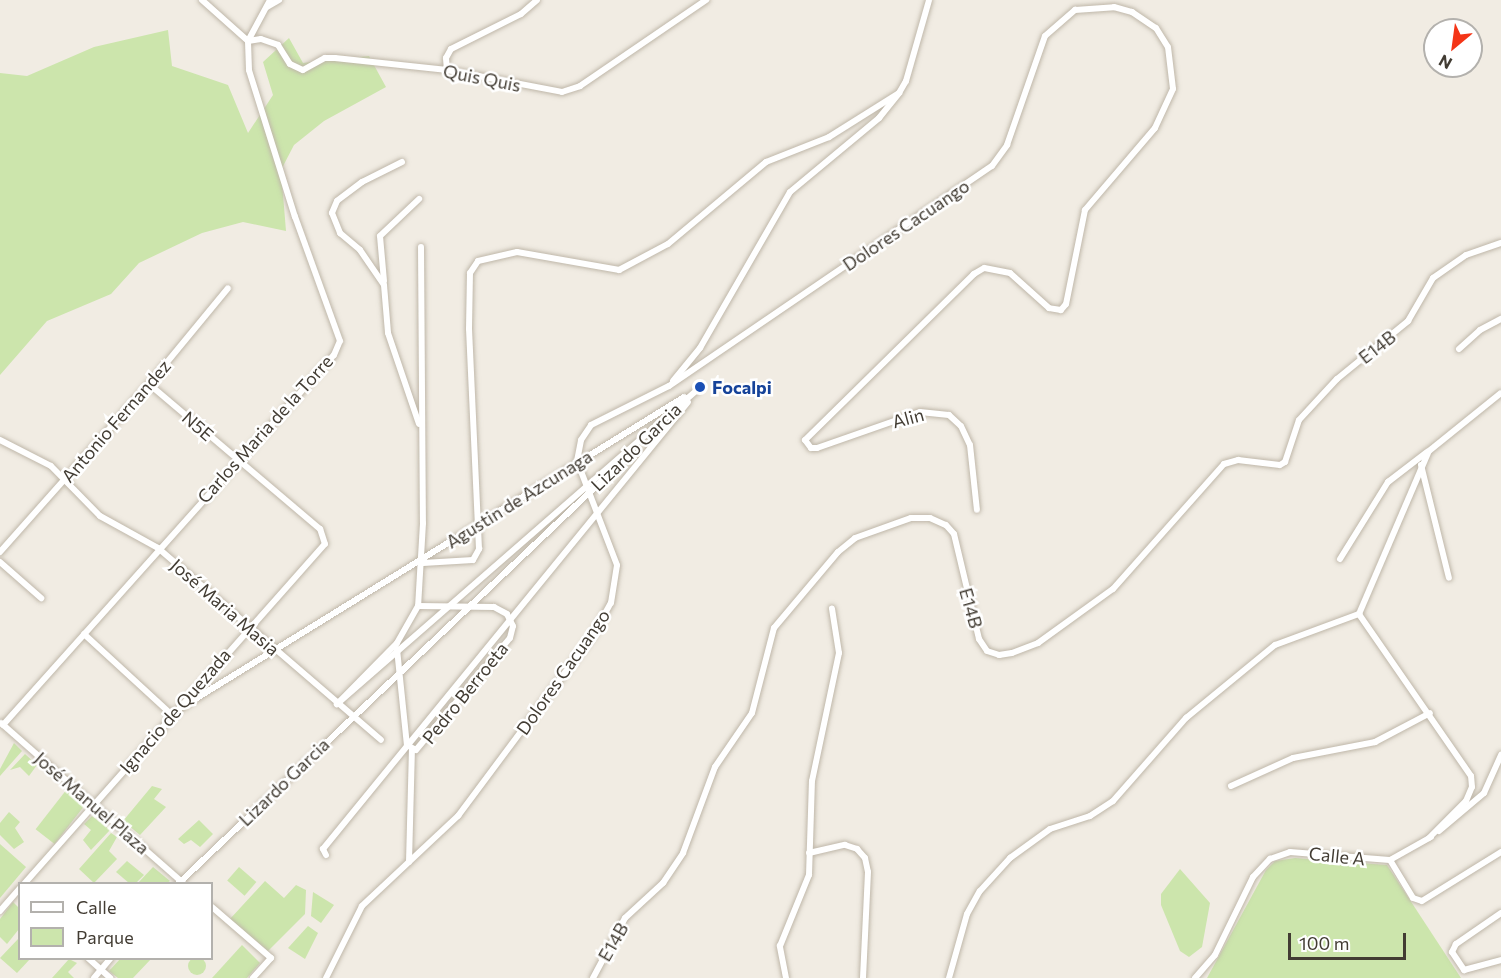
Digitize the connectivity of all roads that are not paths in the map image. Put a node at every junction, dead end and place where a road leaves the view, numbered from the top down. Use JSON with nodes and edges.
{"nodes":[{"id":1,"x":201,"y":0,"type":"edge"},
{"id":2,"x":270,"y":0,"type":"edge"},
{"id":3,"x":279,"y":0,"type":"edge"},
{"id":4,"x":537,"y":0,"type":"edge"},
{"id":5,"x":706,"y":0,"type":"edge"},
{"id":6,"x":929,"y":0,"type":"edge"},
{"id":7,"x":264,"y":9,"type":"junction"},
{"id":8,"x":248,"y":41,"type":"junction"},
{"id":9,"x":447,"y":70,"type":"junction"},
{"id":10,"x":899,"y":93,"type":"junction"},
{"id":11,"x":402,"y":162,"type":"dead end"},
{"id":12,"x":419,"y":199,"type":"dead end"},
{"id":13,"x":1501,"y":243,"type":"edge"},
{"id":14,"x":421,"y":248,"type":"dead end"},
{"id":15,"x":384,"y":285,"type":"junction"},
{"id":16,"x":228,"y":288,"type":"dead end"},
{"id":17,"x":1501,"y":319,"type":"edge"},
{"id":18,"x":1459,"y":349,"type":"dead end"},
{"id":19,"x":149,"y":384,"type":"junction"},
{"id":20,"x":669,"y":386,"type":"junction"},
{"id":21,"x":700,"y":387,"type":"junction"},
{"id":22,"x":1501,"y":393,"type":"edge"},
{"id":23,"x":420,"y":428,"type":"junction"},
{"id":24,"x":0,"y":440,"type":"edge"},
{"id":25,"x":807,"y":445,"type":"joint"},
{"id":26,"x":1429,"y":451,"type":"junction"},
{"id":27,"x":238,"y":460,"type":"junction"},
{"id":28,"x":578,"y":463,"type":"junction"},
{"id":29,"x":1421,"y":464,"type":"junction"},
{"id":30,"x":65,"y":480,"type":"junction"},
{"id":31,"x":588,"y":489,"type":"junction"},
{"id":32,"x":977,"y":510,"type":"dead end"},
{"id":33,"x":597,"y":513,"type":"junction"},
{"id":34,"x":477,"y":525,"type":"junction"},
{"id":35,"x":326,"y":539,"type":"joint"},
{"id":36,"x":158,"y":548,"type":"junction"},
{"id":37,"x":0,"y":552,"type":"edge"},
{"id":38,"x":1340,"y":559,"type":"dead end"},
{"id":39,"x":423,"y":561,"type":"junction"},
{"id":40,"x":0,"y":562,"type":"edge"},
{"id":41,"x":1449,"y":578,"type":"dead end"},
{"id":42,"x":41,"y":598,"type":"dead end"},
{"id":43,"x":418,"y":606,"type":"junction"},
{"id":44,"x":449,"y":606,"type":"junction"},
{"id":45,"x":469,"y":606,"type":"junction"},
{"id":46,"x":832,"y":609,"type":"dead end"},
{"id":47,"x":1359,"y":614,"type":"junction"},
{"id":48,"x":510,"y":619,"type":"junction"},
{"id":49,"x":249,"y":627,"type":"junction"},
{"id":50,"x":84,"y":634,"type":"junction"},
{"id":51,"x":397,"y":644,"type":"junction"},
{"id":52,"x":275,"y":650,"type":"junction"},
{"id":53,"x":398,"y":651,"type":"junction"},
{"id":54,"x":400,"y":672,"type":"junction"},
{"id":55,"x":337,"y":704,"type":"junction"},
{"id":56,"x":1430,"y":713,"type":"junction"},
{"id":57,"x":171,"y":714,"type":"junction"},
{"id":58,"x":353,"y":717,"type":"junction"},
{"id":59,"x":2,"y":724,"type":"edge"},
{"id":60,"x":381,"y":740,"type":"dead end"},
{"id":61,"x":410,"y":748,"type":"junction"},
{"id":62,"x":1501,"y":754,"type":"edge"},
{"id":63,"x":1231,"y":786,"type":"dead end"},
{"id":64,"x":94,"y":805,"type":"junction"},
{"id":65,"x":1429,"y":838,"type":"junction"},
{"id":66,"x":1501,"y":852,"type":"edge"},
{"id":67,"x":809,"y":853,"type":"junction"},
{"id":68,"x":326,"y":855,"type":"dead end"},
{"id":69,"x":1390,"y":860,"type":"junction"},
{"id":70,"x":409,"y":862,"type":"junction"},
{"id":71,"x":26,"y":882,"type":"edge"},
{"id":72,"x":180,"y":882,"type":"edge"},
{"id":73,"x":182,"y":882,"type":"edge"},
{"id":74,"x":18,"y":893,"type":"edge"},
{"id":75,"x":213,"y":909,"type":"edge"},
{"id":76,"x":0,"y":911,"type":"edge"},
{"id":77,"x":1501,"y":913,"type":"edge"},
{"id":78,"x":90,"y":960,"type":"edge"},
{"id":79,"x":109,"y":960,"type":"edge"},
{"id":80,"x":1501,"y":960,"type":"edge"},
{"id":81,"x":101,"y":970,"type":"junction"},
{"id":82,"x":94,"y":978,"type":"edge"},
{"id":83,"x":110,"y":978,"type":"edge"},
{"id":84,"x":253,"y":978,"type":"edge"},
{"id":85,"x":326,"y":978,"type":"edge"},
{"id":86,"x":593,"y":978,"type":"edge"},
{"id":87,"x":786,"y":978,"type":"edge"},
{"id":88,"x":863,"y":978,"type":"edge"},
{"id":89,"x":949,"y":978,"type":"edge"},
{"id":90,"x":1196,"y":978,"type":"edge"}],
"edges":[{"from":1,"to":8,"type":"street"},
{"from":2,"to":7,"type":"street"},
{"from":3,"to":7,"type":"street"},
{"from":4,"to":9,"type":"street"},
{"from":5,"to":9,"type":"street","name":"Quis Quis"},
{"from":6,"to":10,"type":"street"},
{"from":7,"to":8,"type":"street"},
{"from":8,"to":9,"type":"street","name":"Quis Quis"},
{"from":8,"to":27,"type":"street","name":"Carlos Maria de la Torre"},
{"from":10,"to":20,"type":"street"},
{"from":10,"to":34,"type":"street"},
{"from":11,"to":15,"type":"street"},
{"from":12,"to":15,"type":"street"},
{"from":13,"to":86,"type":"street","name":"E14B"},
{"from":14,"to":23,"type":"street"},
{"from":15,"to":23,"type":"street"},
{"from":16,"to":19,"type":"street","name":"Antonio Fernandez"},
{"from":17,"to":18,"type":"street"},
{"from":19,"to":27,"type":"street","name":"N5E"},
{"from":19,"to":30,"type":"street","name":"Antonio Fernandez"},
{"from":20,"to":25,"type":"street","name":"Dolores Cacuango"},
{"from":20,"to":28,"type":"street","name":"Dolores Cacuango"},
{"from":21,"to":28,"type":"street","name":"Agustin de Azcunaga"},
{"from":21,"to":31,"type":"street","name":"Lizardo Garcia"},
{"from":21,"to":33,"type":"street"},
{"from":22,"to":26,"type":"street"},
{"from":23,"to":39,"type":"street"},
{"from":24,"to":30,"type":"street","name":"José Maria Masia"},
{"from":25,"to":32,"type":"street","name":"Alin"},
{"from":26,"to":29,"type":"street"},
{"from":26,"to":38,"type":"street"},
{"from":27,"to":35,"type":"street","name":"N5E"},
{"from":27,"to":36,"type":"street","name":"Carlos Maria de la Torre"},
{"from":28,"to":31,"type":"street","name":"Dolores Cacuango"},
{"from":28,"to":34,"type":"street","name":"Agustin de Azcunaga"},
{"from":29,"to":41,"type":"street"},
{"from":29,"to":47,"type":"street"},
{"from":30,"to":36,"type":"street","name":"José Maria Masia"},
{"from":30,"to":37,"type":"street","name":"Antonio Fernandez"},
{"from":31,"to":33,"type":"street","name":"Dolores Cacuango"},
{"from":31,"to":44,"type":"street","name":"Lizardo Garcia"},
{"from":31,"to":45,"type":"street","name":"Lizardo Garcia"},
{"from":33,"to":48,"type":"street"},
{"from":33,"to":70,"type":"street","name":"Dolores Cacuango"},
{"from":34,"to":39,"type":"street","name":"Agustin de Azcunaga"},
{"from":34,"to":39,"type":"street"},
{"from":35,"to":49,"type":"street","name":"Ignacio de Quezada"},
{"from":36,"to":49,"type":"street","name":"José Maria Masia"},
{"from":36,"to":50,"type":"street","name":"Carlos Maria de la Torre"},
{"from":39,"to":43,"type":"street"},
{"from":39,"to":52,"type":"street","name":"Agustin de Azcunaga"},
{"from":40,"to":42,"type":"street"},
{"from":43,"to":44,"type":"street","name":"Pedro Berroeta"},
{"from":43,"to":51,"type":"street"},
{"from":44,"to":45,"type":"street","name":"Pedro Berroeta"},
{"from":44,"to":53,"type":"street","name":"Lizardo Garcia"},
{"from":45,"to":48,"type":"street","name":"Pedro Berroeta"},
{"from":45,"to":54,"type":"street","name":"Lizardo Garcia"},
{"from":46,"to":67,"type":"street"},
{"from":47,"to":56,"type":"street"},
{"from":47,"to":89,"type":"street"},
{"from":48,"to":61,"type":"street"},
{"from":48,"to":61,"type":"street","name":"Pedro Berroeta"},
{"from":49,"to":52,"type":"street","name":"José Maria Masia"},
{"from":49,"to":57,"type":"street","name":"Ignacio de Quezada"},
{"from":50,"to":57,"type":"street"},
{"from":50,"to":59,"type":"street","name":"Carlos Maria de la Torre"},
{"from":51,"to":53,"type":"street","name":"Pedro Berroeta"},
{"from":51,"to":55,"type":"street"},
{"from":52,"to":55,"type":"street","name":"José Maria Masia"},
{"from":52,"to":57,"type":"street","name":"Agustin de Azcunaga"},
{"from":53,"to":54,"type":"street","name":"Pedro Berroeta"},
{"from":53,"to":55,"type":"street","name":"Lizardo Garcia"},
{"from":54,"to":58,"type":"street","name":"Lizardo Garcia"},
{"from":54,"to":61,"type":"street","name":"Pedro Berroeta"},
{"from":55,"to":58,"type":"street","name":"José Maria Masia"},
{"from":56,"to":63,"type":"street"},
{"from":56,"to":65,"type":"street"},
{"from":57,"to":64,"type":"street","name":"Ignacio de Quezada"},
{"from":58,"to":60,"type":"street","name":"José Maria Masia"},
{"from":58,"to":73,"type":"street","name":"Lizardo Garcia"},
{"from":59,"to":64,"type":"street","name":"José Manuel Plaza"},
{"from":61,"to":68,"type":"street"},
{"from":61,"to":70,"type":"street","name":"Pedro Berroeta"},
{"from":62,"to":65,"type":"street","name":"Calle A"},
{"from":64,"to":71,"type":"street","name":"Ignacio de Quezada"},
{"from":64,"to":72,"type":"street","name":"José Manuel Plaza"},
{"from":65,"to":69,"type":"street","name":"Calle A"},
{"from":66,"to":69,"type":"street"},
{"from":67,"to":87,"type":"street"},
{"from":67,"to":88,"type":"street"},
{"from":69,"to":90,"type":"street","name":"Calle A"},
{"from":70,"to":85,"type":"street","name":"Dolores Cacuango"},
{"from":74,"to":76,"type":"street"},
{"from":75,"to":84,"type":"street"},
{"from":77,"to":80,"type":"street"},
{"from":78,"to":81,"type":"street"},
{"from":79,"to":81,"type":"street"},
{"from":81,"to":82,"type":"street"},
{"from":81,"to":83,"type":"street"}]}
